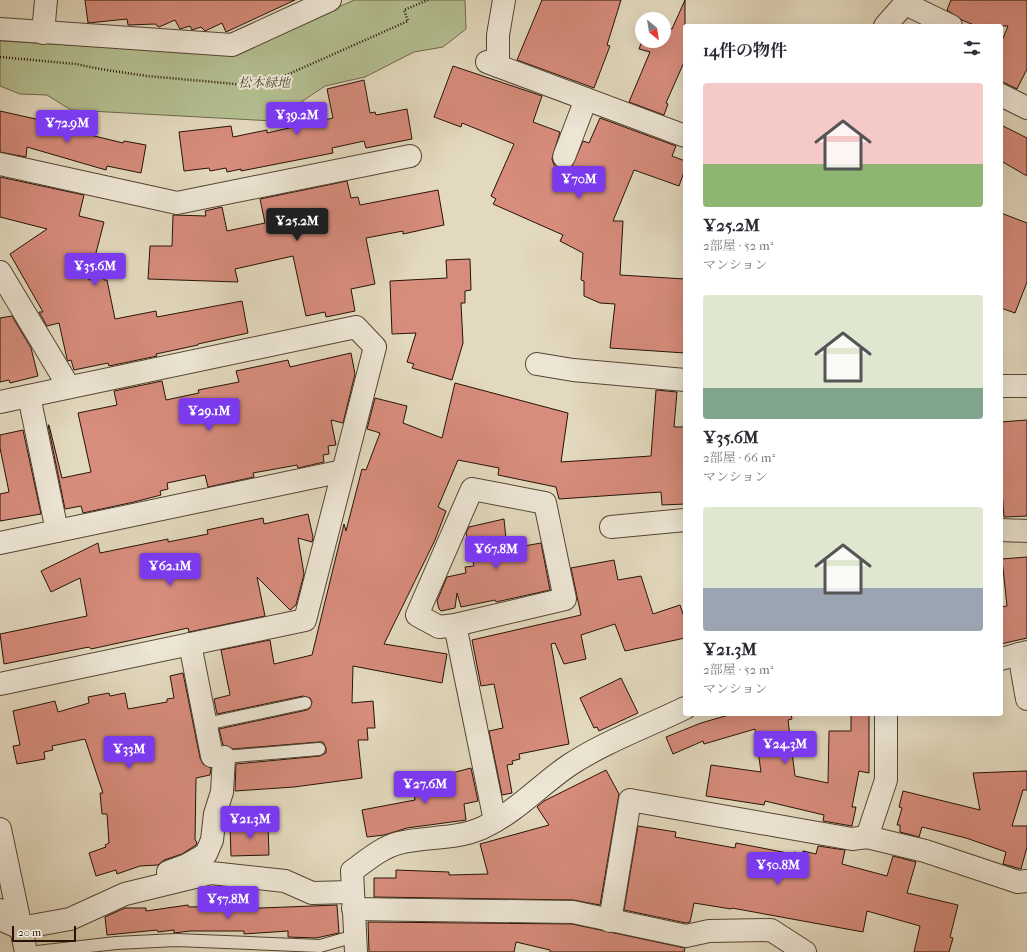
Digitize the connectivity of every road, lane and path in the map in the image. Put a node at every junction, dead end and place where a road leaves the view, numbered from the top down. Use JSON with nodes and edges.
{"nodes":[{"id":1,"x":46,"y":0,"type":"edge"},
{"id":2,"x":330,"y":0,"type":"edge"},
{"id":3,"x":504,"y":0,"type":"edge"},
{"id":4,"x":907,"y":2,"type":"edge"},
{"id":5,"x":887,"y":24,"type":"edge"},
{"id":6,"x":947,"y":24,"type":"edge"},
{"id":7,"x":0,"y":29,"type":"edge"},
{"id":8,"x":43,"y":32,"type":"junction"},
{"id":9,"x":1003,"y":96,"type":"edge"},
{"id":10,"x":592,"y":101,"type":"junction"},
{"id":11,"x":1027,"y":108,"type":"edge"},
{"id":12,"x":683,"y":129,"type":"edge"},
{"id":13,"x":573,"y":154,"type":"dead end"},
{"id":14,"x":410,"y":156,"type":"dead end"},
{"id":15,"x":0,"y":164,"type":"edge"},
{"id":16,"x":0,"y":272,"type":"edge"},
{"id":17,"x":537,"y":364,"type":"dead end"},
{"id":18,"x":683,"y":380,"type":"edge"},
{"id":19,"x":1003,"y":386,"type":"edge"},
{"id":20,"x":1027,"y":386,"type":"edge"},
{"id":21,"x":69,"y":388,"type":"junction"},
{"id":22,"x":29,"y":396,"type":"junction"},
{"id":23,"x":0,"y":402,"type":"edge"},
{"id":24,"x":343,"y":471,"type":"junction"},
{"id":25,"x":683,"y":520,"type":"edge"},
{"id":26,"x":611,"y":527,"type":"dead end"},
{"id":27,"x":1003,"y":530,"type":"edge"},
{"id":28,"x":57,"y":531,"type":"junction"},
{"id":29,"x":1027,"y":531,"type":"edge"},
{"id":30,"x":0,"y":544,"type":"edge"},
{"id":31,"x":455,"y":624,"type":"junction"},
{"id":32,"x":190,"y":644,"type":"junction"},
{"id":33,"x":1016,"y":655,"type":"edge"},
{"id":34,"x":0,"y":684,"type":"edge"},
{"id":35,"x":1027,"y":699,"type":"edge"},
{"id":36,"x":305,"y":703,"type":"dead end"},
{"id":37,"x":683,"y":709,"type":"edge"},
{"id":38,"x":886,"y":716,"type":"edge"},
{"id":39,"x":206,"y":724,"type":"junction"},
{"id":40,"x":319,"y":749,"type":"dead end"},
{"id":41,"x":218,"y":756,"type":"junction"},
{"id":42,"x":495,"y":822,"type":"junction"},
{"id":43,"x":0,"y":829,"type":"edge"},
{"id":44,"x":867,"y":837,"type":"junction"},
{"id":45,"x":1027,"y":881,"type":"edge"},
{"id":46,"x":353,"y":900,"type":"junction"},
{"id":47,"x":11,"y":916,"type":"edge"},
{"id":48,"x":610,"y":921,"type":"junction"},
{"id":49,"x":355,"y":944,"type":"edge"},
{"id":50,"x":26,"y":952,"type":"edge"},
{"id":51,"x":38,"y":952,"type":"edge"},
{"id":52,"x":805,"y":952,"type":"edge"}],
"edges":[{"from":1,"to":8,"type":"street"},
{"from":2,"to":8,"type":"street"},
{"from":3,"to":10,"type":"street"},
{"from":4,"to":5,"type":"street"},
{"from":4,"to":6,"type":"street"},
{"from":7,"to":8,"type":"street"},
{"from":9,"to":11,"type":"street"},
{"from":10,"to":12,"type":"street"},
{"from":10,"to":13,"type":"street"},
{"from":14,"to":15,"type":"street"},
{"from":16,"to":21,"type":"street"},
{"from":17,"to":18,"type":"street"},
{"from":19,"to":20,"type":"street"},
{"from":21,"to":22,"type":"street"},
{"from":21,"to":24,"type":"street"},
{"from":22,"to":23,"type":"street"},
{"from":22,"to":28,"type":"street"},
{"from":24,"to":28,"type":"street"},
{"from":24,"to":32,"type":"street"},
{"from":25,"to":26,"type":"street"},
{"from":27,"to":29,"type":"street"},
{"from":28,"to":30,"type":"street"},
{"from":31,"to":31,"type":"street"},
{"from":31,"to":42,"type":"street"},
{"from":32,"to":34,"type":"street"},
{"from":32,"to":39,"type":"street"},
{"from":33,"to":35,"type":"street"},
{"from":36,"to":39,"type":"lane"},
{"from":37,"to":42,"type":"street"},
{"from":38,"to":44,"type":"street"},
{"from":39,"to":41,"type":"street"},
{"from":40,"to":41,"type":"lane"},
{"from":41,"to":47,"type":"street"},
{"from":42,"to":46,"type":"street"},
{"from":43,"to":47,"type":"street"},
{"from":44,"to":45,"type":"street"},
{"from":44,"to":48,"type":"street"},
{"from":46,"to":47,"type":"street"},
{"from":46,"to":48,"type":"street"},
{"from":46,"to":49,"type":"street"},
{"from":47,"to":50,"type":"street"},
{"from":48,"to":52,"type":"street"},
{"from":49,"to":51,"type":"lane"}]}
